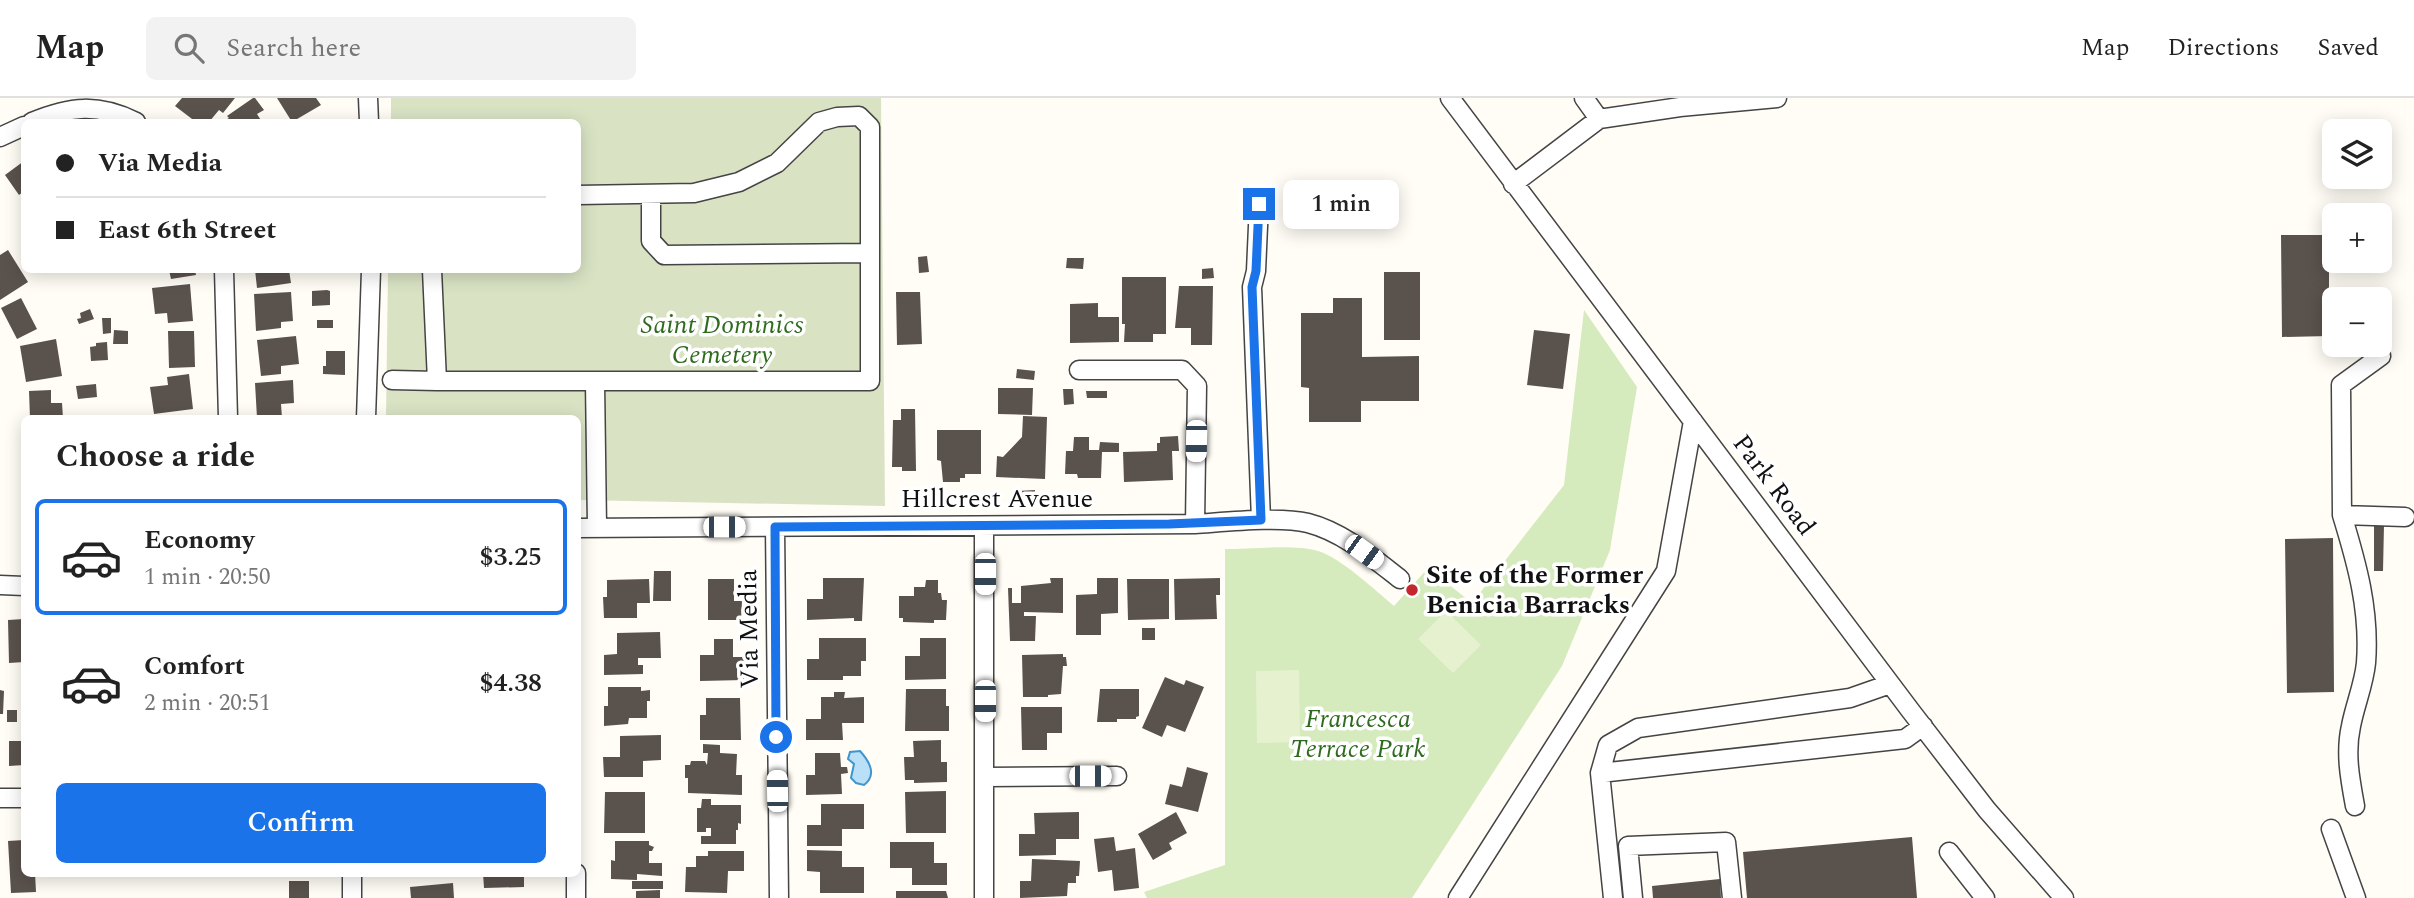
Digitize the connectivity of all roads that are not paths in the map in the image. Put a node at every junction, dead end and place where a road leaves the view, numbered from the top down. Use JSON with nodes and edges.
{"nodes":[{"id":1,"x":368,"y":98,"type":"edge"},
{"id":2,"x":1450,"y":98,"type":"edge"},
{"id":3,"x":1584,"y":98,"type":"edge"},
{"id":4,"x":1777,"y":98,"type":"edge"},
{"id":5,"x":40,"y":119,"type":"edge"},
{"id":6,"x":130,"y":119,"type":"edge"},
{"id":7,"x":369,"y":119,"type":"edge"},
{"id":8,"x":1599,"y":119,"type":"junction"},
{"id":9,"x":21,"y":127,"type":"edge"},
{"id":10,"x":0,"y":137,"type":"edge"},
{"id":11,"x":1513,"y":184,"type":"junction"},
{"id":12,"x":581,"y":195,"type":"edge"},
{"id":13,"x":650,"y":195,"type":"junction"},
{"id":14,"x":1259,"y":204,"type":"dead end"},
{"id":15,"x":870,"y":253,"type":"junction"},
{"id":16,"x":224,"y":273,"type":"edge"},
{"id":17,"x":371,"y":273,"type":"edge"},
{"id":18,"x":432,"y":273,"type":"edge"},
{"id":19,"x":2380,"y":357,"type":"edge"},
{"id":20,"x":1079,"y":370,"type":"dead end"},
{"id":21,"x":392,"y":380,"type":"dead end"},
{"id":22,"x":437,"y":381,"type":"junction"},
{"id":23,"x":595,"y":382,"type":"junction"},
{"id":24,"x":228,"y":415,"type":"edge"},
{"id":25,"x":366,"y":415,"type":"edge"},
{"id":26,"x":1693,"y":421,"type":"junction"},
{"id":27,"x":2342,"y":515,"type":"junction"},
{"id":28,"x":2405,"y":517,"type":"dead end"},
{"id":29,"x":1261,"y":520,"type":"junction"},
{"id":30,"x":1195,"y":524,"type":"junction"},
{"id":31,"x":984,"y":526,"type":"junction"},
{"id":32,"x":597,"y":527,"type":"junction"},
{"id":33,"x":775,"y":527,"type":"junction"},
{"id":34,"x":581,"y":528,"type":"edge"},
{"id":35,"x":1400,"y":579,"type":"dead end"},
{"id":36,"x":0,"y":585,"type":"edge"},
{"id":37,"x":21,"y":586,"type":"edge"},
{"id":38,"x":1890,"y":684,"type":"junction"},
{"id":39,"x":1923,"y":726,"type":"junction"},
{"id":40,"x":1600,"y":773,"type":"junction"},
{"id":41,"x":1117,"y":776,"type":"dead end"},
{"id":42,"x":985,"y":777,"type":"junction"},
{"id":43,"x":0,"y":798,"type":"edge"},
{"id":44,"x":21,"y":798,"type":"edge"},
{"id":45,"x":2355,"y":806,"type":"dead end"},
{"id":46,"x":2331,"y":829,"type":"dead end"},
{"id":47,"x":1949,"y":852,"type":"dead end"},
{"id":48,"x":352,"y":877,"type":"edge"},
{"id":49,"x":576,"y":877,"type":"edge"},
{"id":50,"x":352,"y":898,"type":"edge"},
{"id":51,"x":576,"y":898,"type":"edge"},
{"id":52,"x":779,"y":898,"type":"edge"},
{"id":53,"x":984,"y":898,"type":"edge"},
{"id":54,"x":1458,"y":898,"type":"edge"},
{"id":55,"x":1613,"y":898,"type":"edge"},
{"id":56,"x":1633,"y":898,"type":"edge"},
{"id":57,"x":1732,"y":898,"type":"edge"},
{"id":58,"x":1985,"y":898,"type":"edge"},
{"id":59,"x":2064,"y":898,"type":"edge"},
{"id":60,"x":2356,"y":898,"type":"edge"}],
"edges":[{"from":1,"to":7,"type":"street"},
{"from":2,"to":11,"type":"street","name":"Park Road"},
{"from":3,"to":8,"type":"street"},
{"from":4,"to":8,"type":"street"},
{"from":5,"to":6,"type":"street"},
{"from":8,"to":11,"type":"street"},
{"from":9,"to":10,"type":"street"},
{"from":11,"to":26,"type":"street","name":"Park Road"},
{"from":12,"to":13,"type":"street"},
{"from":13,"to":15,"type":"street"},
{"from":13,"to":15,"type":"street"},
{"from":14,"to":29,"type":"street"},
{"from":15,"to":23,"type":"street"},
{"from":16,"to":24,"type":"street"},
{"from":17,"to":25,"type":"street"},
{"from":18,"to":22,"type":"street"},
{"from":19,"to":27,"type":"street"},
{"from":20,"to":30,"type":"street"},
{"from":21,"to":22,"type":"street"},
{"from":22,"to":23,"type":"street"},
{"from":23,"to":32,"type":"street"},
{"from":26,"to":38,"type":"street","name":"Park Road"},
{"from":26,"to":54,"type":"street"},
{"from":27,"to":28,"type":"street"},
{"from":27,"to":45,"type":"street"},
{"from":29,"to":30,"type":"street","name":"Hillcrest Avenue"},
{"from":29,"to":35,"type":"street","name":"Hillcrest Avenue"},
{"from":30,"to":31,"type":"street","name":"Hillcrest Avenue"},
{"from":31,"to":33,"type":"street","name":"Hillcrest Avenue"},
{"from":31,"to":42,"type":"street"},
{"from":32,"to":33,"type":"street","name":"Hillcrest Avenue"},
{"from":32,"to":34,"type":"street","name":"Hillcrest Avenue"},
{"from":33,"to":52,"type":"street","name":"Via Media"},
{"from":36,"to":37,"type":"street"},
{"from":38,"to":39,"type":"street","name":"Park Road"},
{"from":38,"to":40,"type":"street"},
{"from":39,"to":40,"type":"street"},
{"from":39,"to":59,"type":"street","name":"Park Road"},
{"from":40,"to":55,"type":"street"},
{"from":41,"to":42,"type":"street"},
{"from":42,"to":53,"type":"street"},
{"from":43,"to":44,"type":"street"},
{"from":46,"to":60,"type":"street"},
{"from":47,"to":58,"type":"street"},
{"from":48,"to":50,"type":"street"},
{"from":49,"to":51,"type":"street"},
{"from":56,"to":57,"type":"street"}]}
